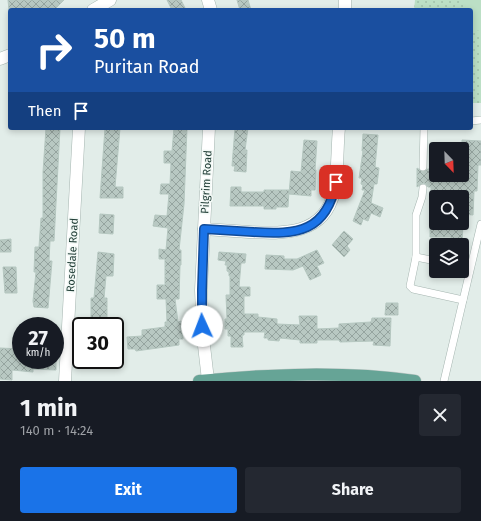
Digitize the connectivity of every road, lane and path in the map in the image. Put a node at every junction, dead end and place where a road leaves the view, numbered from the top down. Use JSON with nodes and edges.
{"nodes":[{"id":1,"x":110,"y":0,"type":"edge"},
{"id":2,"x":96,"y":8,"type":"edge"},
{"id":3,"x":79,"y":130,"type":"edge"},
{"id":4,"x":210,"y":130,"type":"edge"},
{"id":5,"x":339,"y":130,"type":"edge"},
{"id":6,"x":424,"y":130,"type":"edge"},
{"id":7,"x":423,"y":167,"type":"dead end"},
{"id":8,"x":423,"y":188,"type":"dead end"},
{"id":9,"x":481,"y":224,"type":"edge"},
{"id":10,"x":204,"y":229,"type":"junction"},
{"id":11,"x":416,"y":257,"type":"junction"},
{"id":12,"x":429,"y":260,"type":"edge"},
{"id":13,"x":470,"y":270,"type":"joint"},
{"id":14,"x":463,"y":300,"type":"junction"},
{"id":15,"x":340,"y":377,"type":"edge"},
{"id":16,"x":236,"y":379,"type":"edge"},
{"id":17,"x":64,"y":381,"type":"edge"},
{"id":18,"x":204,"y":381,"type":"edge"},
{"id":19,"x":415,"y":381,"type":"edge"},
{"id":20,"x":444,"y":381,"type":"edge"}],
"edges":[{"from":1,"to":2,"type":"street"},
{"from":3,"to":17,"type":"street","name":"Rosedale Road"},
{"from":4,"to":10,"type":"street","name":"Pilgrim Road"},
{"from":5,"to":10,"type":"street"},
{"from":6,"to":7,"type":"lane"},
{"from":8,"to":11,"type":"lane"},
{"from":9,"to":13,"type":"lane"},
{"from":10,"to":18,"type":"street","name":"Pilgrim Road"},
{"from":11,"to":12,"type":"lane"},
{"from":11,"to":14,"type":"lane"},
{"from":13,"to":14,"type":"lane"},
{"from":14,"to":20,"type":"lane"},
{"from":15,"to":16,"type":"main road"},
{"from":15,"to":19,"type":"main road"},
{"from":16,"to":18,"type":"main road"}]}
